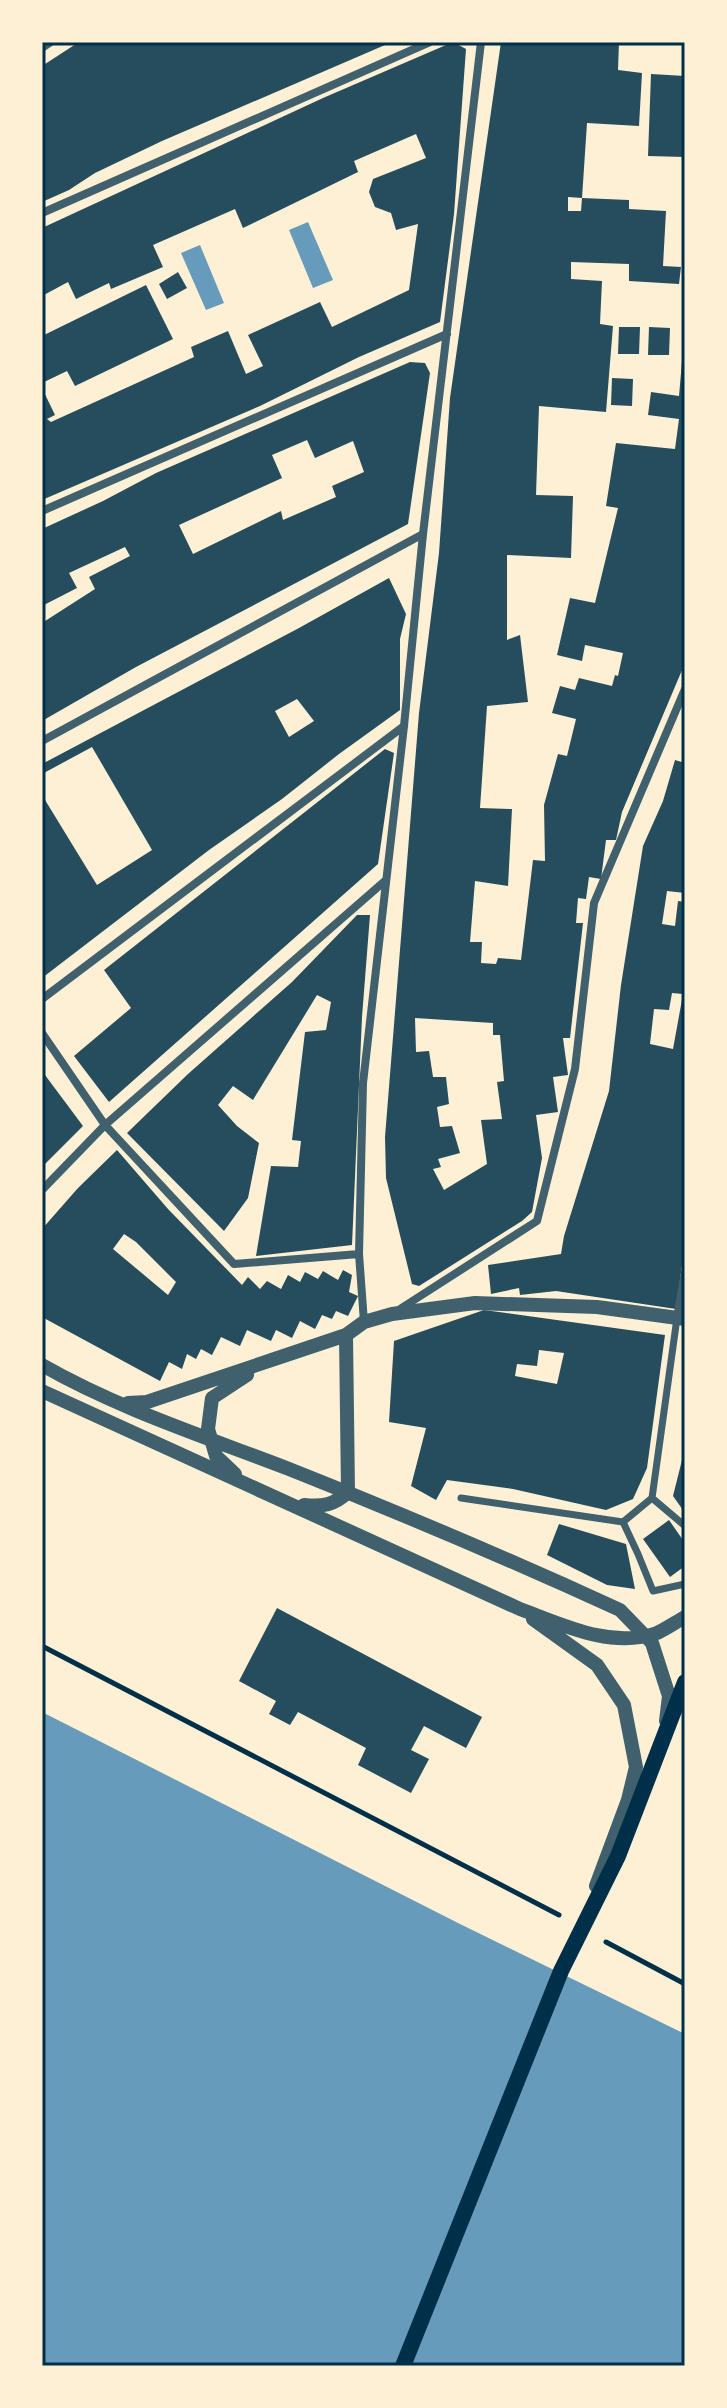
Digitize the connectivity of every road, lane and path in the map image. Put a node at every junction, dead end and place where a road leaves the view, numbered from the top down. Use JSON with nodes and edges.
{"nodes":[{"id":1,"x":51,"y":42,"type":"edge"},
{"id":2,"x":430,"y":42,"type":"edge"},
{"id":3,"x":481,"y":42,"type":"edge"},
{"id":4,"x":42,"y":48,"type":"edge"},
{"id":5,"x":42,"y":213,"type":"edge"},
{"id":6,"x":447,"y":334,"type":"junction"},
{"id":7,"x":42,"y":511,"type":"edge"},
{"id":8,"x":423,"y":534,"type":"junction"},
{"id":9,"x":685,"y":689,"type":"edge"},
{"id":10,"x":404,"y":726,"type":"junction"},
{"id":11,"x":42,"y":741,"type":"edge"},
{"id":12,"x":386,"y":880,"type":"junction"},
{"id":13,"x":42,"y":999,"type":"edge"},
{"id":14,"x":42,"y":1033,"type":"edge"},
{"id":15,"x":105,"y":1125,"type":"junction"},
{"id":16,"x":42,"y":1190,"type":"edge"},
{"id":17,"x":359,"y":1254,"type":"junction"},
{"id":18,"x":685,"y":1272,"type":"edge"},
{"id":19,"x":392,"y":1314,"type":"junction"},
{"id":20,"x":681,"y":1318,"type":"edge"},
{"id":21,"x":364,"y":1322,"type":"junction"},
{"id":22,"x":346,"y":1335,"type":"junction"},
{"id":23,"x":264,"y":1364,"type":"junction"},
{"id":24,"x":42,"y":1365,"type":"edge"},
{"id":25,"x":42,"y":1391,"type":"edge"},
{"id":26,"x":121,"y":1403,"type":"junction"},
{"id":27,"x":211,"y":1439,"type":"junction"},
{"id":28,"x":243,"y":1482,"type":"junction"},
{"id":29,"x":348,"y":1492,"type":"junction"},
{"id":30,"x":461,"y":1498,"type":"dead end"},
{"id":31,"x":652,"y":1498,"type":"junction"},
{"id":32,"x":288,"y":1503,"type":"junction"},
{"id":33,"x":623,"y":1522,"type":"junction"},
{"id":34,"x":685,"y":1526,"type":"edge"},
{"id":35,"x":685,"y":1584,"type":"edge"},
{"id":36,"x":520,"y":1609,"type":"junction"},
{"id":37,"x":685,"y":1617,"type":"edge"},
{"id":38,"x":643,"y":1635,"type":"junction"},
{"id":39,"x":42,"y":1646,"type":"edge"},
{"id":40,"x":685,"y":1682,"type":"edge"},
{"id":41,"x":665,"y":1730,"type":"junction"},
{"id":42,"x":614,"y":1854,"type":"junction"},
{"id":43,"x":561,"y":1915,"type":"dead end"},
{"id":44,"x":597,"y":1937,"type":"dead end"},
{"id":45,"x":685,"y":1984,"type":"edge"},
{"id":46,"x":403,"y":2366,"type":"edge"}],
"edges":[{"from":1,"to":4,"type":"street"},
{"from":2,"to":5,"type":"street"},
{"from":3,"to":6,"type":"street"},
{"from":6,"to":7,"type":"street"},
{"from":6,"to":8,"type":"street"},
{"from":8,"to":10,"type":"street"},
{"from":8,"to":11,"type":"street"},
{"from":9,"to":19,"type":"street"},
{"from":10,"to":12,"type":"street"},
{"from":10,"to":13,"type":"street"},
{"from":12,"to":15,"type":"street"},
{"from":12,"to":17,"type":"street"},
{"from":14,"to":15,"type":"street"},
{"from":15,"to":16,"type":"street"},
{"from":15,"to":17,"type":"street"},
{"from":17,"to":21,"type":"street"},
{"from":18,"to":20,"type":"street"},
{"from":19,"to":20,"type":"street"},
{"from":19,"to":21,"type":"street"},
{"from":20,"to":31,"type":"street"},
{"from":21,"to":22,"type":"street"},
{"from":22,"to":23,"type":"street"},
{"from":22,"to":29,"type":"street"},
{"from":23,"to":26,"type":"street"},
{"from":23,"to":27,"type":"street"},
{"from":24,"to":26,"type":"street"},
{"from":25,"to":28,"type":"street"},
{"from":26,"to":27,"type":"street"},
{"from":27,"to":28,"type":"street"},
{"from":27,"to":29,"type":"street"},
{"from":28,"to":32,"type":"street"},
{"from":29,"to":32,"type":"street"},
{"from":29,"to":38,"type":"street"},
{"from":30,"to":33,"type":"street"},
{"from":31,"to":33,"type":"street"},
{"from":31,"to":34,"type":"street"},
{"from":32,"to":36,"type":"street"},
{"from":33,"to":35,"type":"street"},
{"from":36,"to":38,"type":"street"},
{"from":36,"to":42,"type":"street"},
{"from":37,"to":38,"type":"street"},
{"from":38,"to":41,"type":"street"},
{"from":39,"to":43,"type":"path"},
{"from":40,"to":41,"type":"main road"},
{"from":41,"to":42,"type":"main road"},
{"from":42,"to":46,"type":"main road"},
{"from":44,"to":45,"type":"path"}]}
